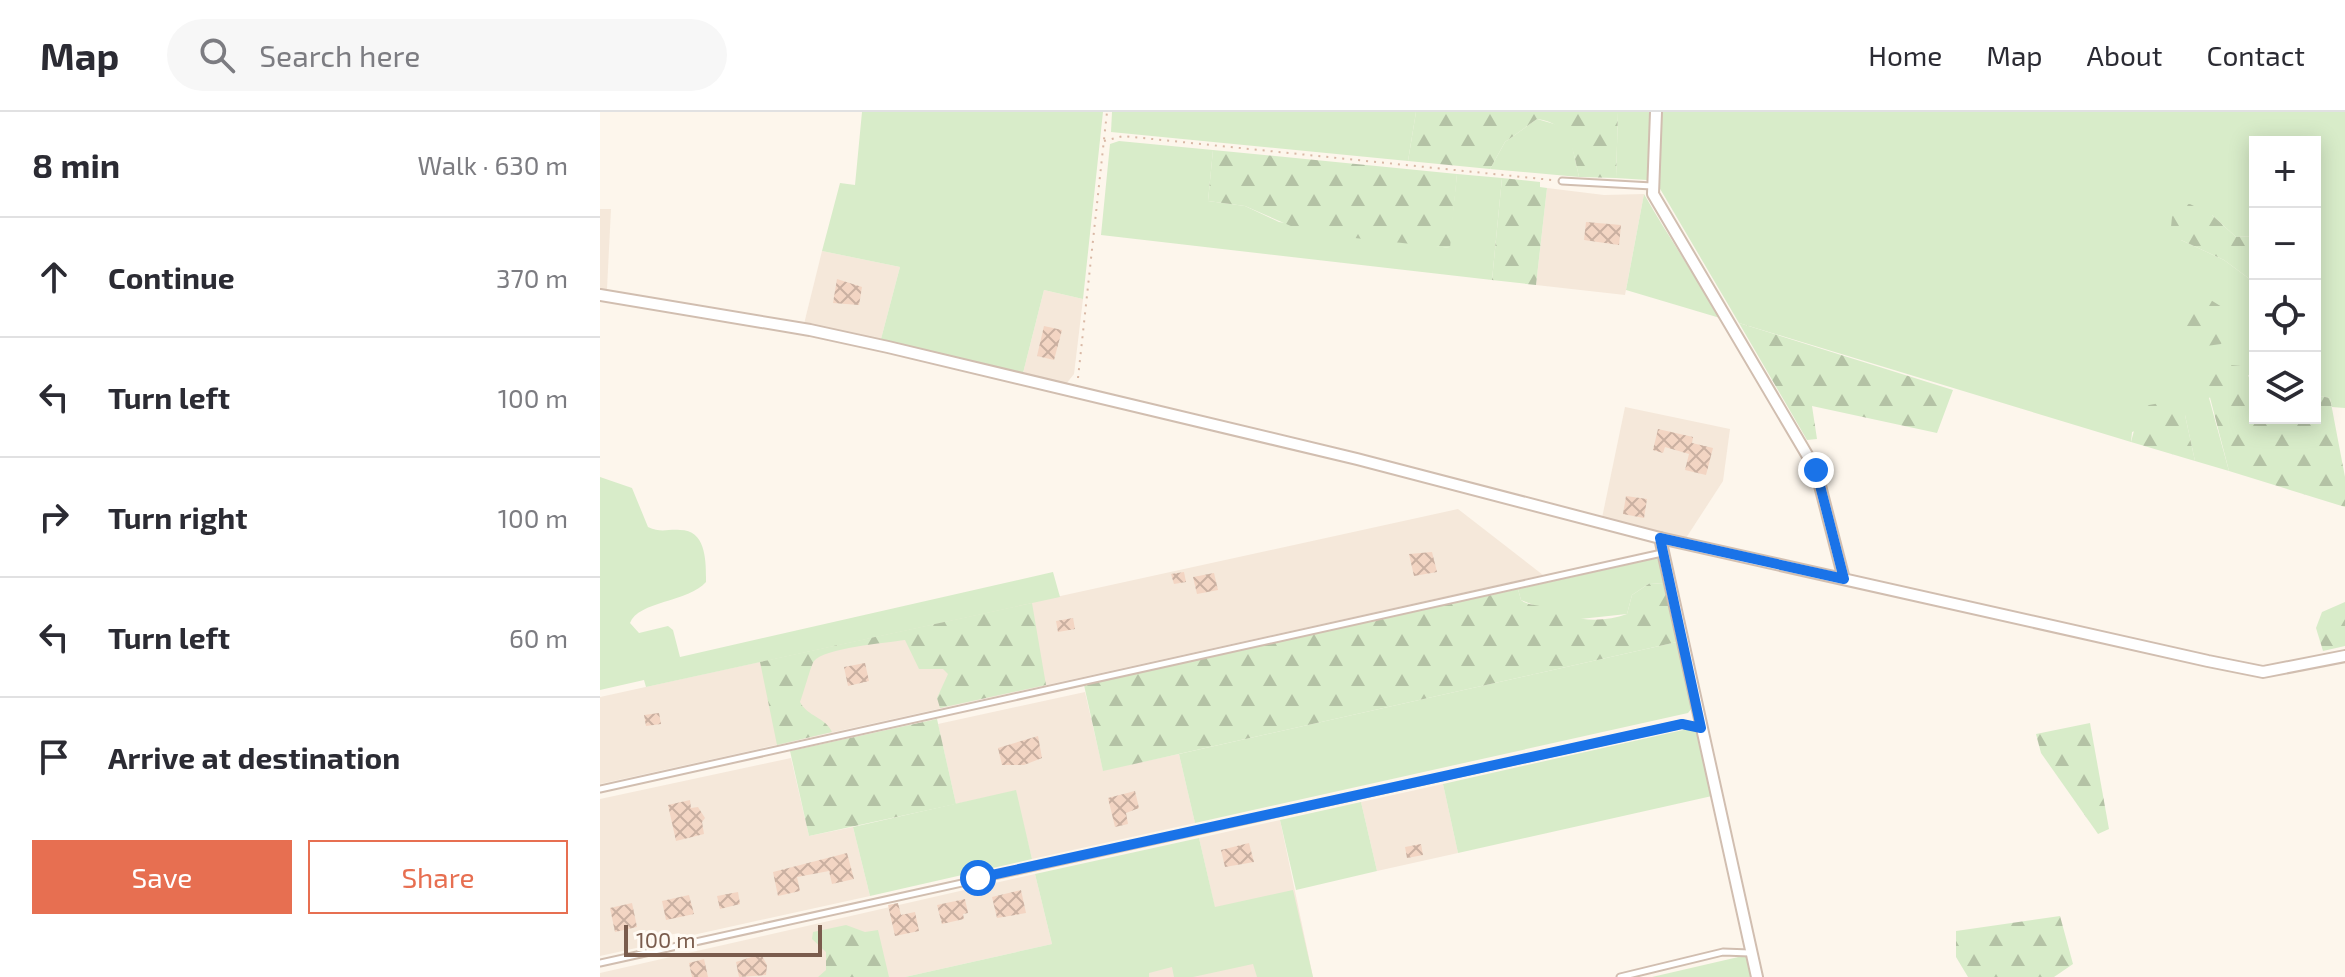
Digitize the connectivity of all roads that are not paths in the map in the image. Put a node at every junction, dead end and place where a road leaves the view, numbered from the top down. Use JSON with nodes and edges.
{"nodes":[{"id":1,"x":1656,"y":112,"type":"edge"},
{"id":2,"x":1562,"y":181,"type":"road end"},
{"id":3,"x":1652,"y":186,"type":"junction"},
{"id":4,"x":600,"y":295,"type":"edge"},
{"id":5,"x":1660,"y":538,"type":"junction"},
{"id":6,"x":1662,"y":553,"type":"junction"},
{"id":7,"x":1844,"y":579,"type":"junction"},
{"id":8,"x":2345,"y":656,"type":"edge"},
{"id":9,"x":1701,"y":728,"type":"junction"},
{"id":10,"x":600,"y":789,"type":"edge"},
{"id":11,"x":1751,"y":953,"type":"junction"},
{"id":12,"x":600,"y":963,"type":"edge"},
{"id":13,"x":1620,"y":977,"type":"edge"},
{"id":14,"x":1757,"y":977,"type":"edge"}],
"edges":[{"from":1,"to":3,"type":"street"},
{"from":2,"to":3,"type":"lane"},
{"from":3,"to":7,"type":"street"},
{"from":4,"to":5,"type":"street"},
{"from":5,"to":6,"type":"street"},
{"from":5,"to":7,"type":"street"},
{"from":6,"to":9,"type":"street"},
{"from":6,"to":10,"type":"lane"},
{"from":7,"to":8,"type":"street"},
{"from":9,"to":11,"type":"street"},
{"from":9,"to":12,"type":"lane"},
{"from":11,"to":13,"type":"lane"},
{"from":11,"to":14,"type":"street"}]}
